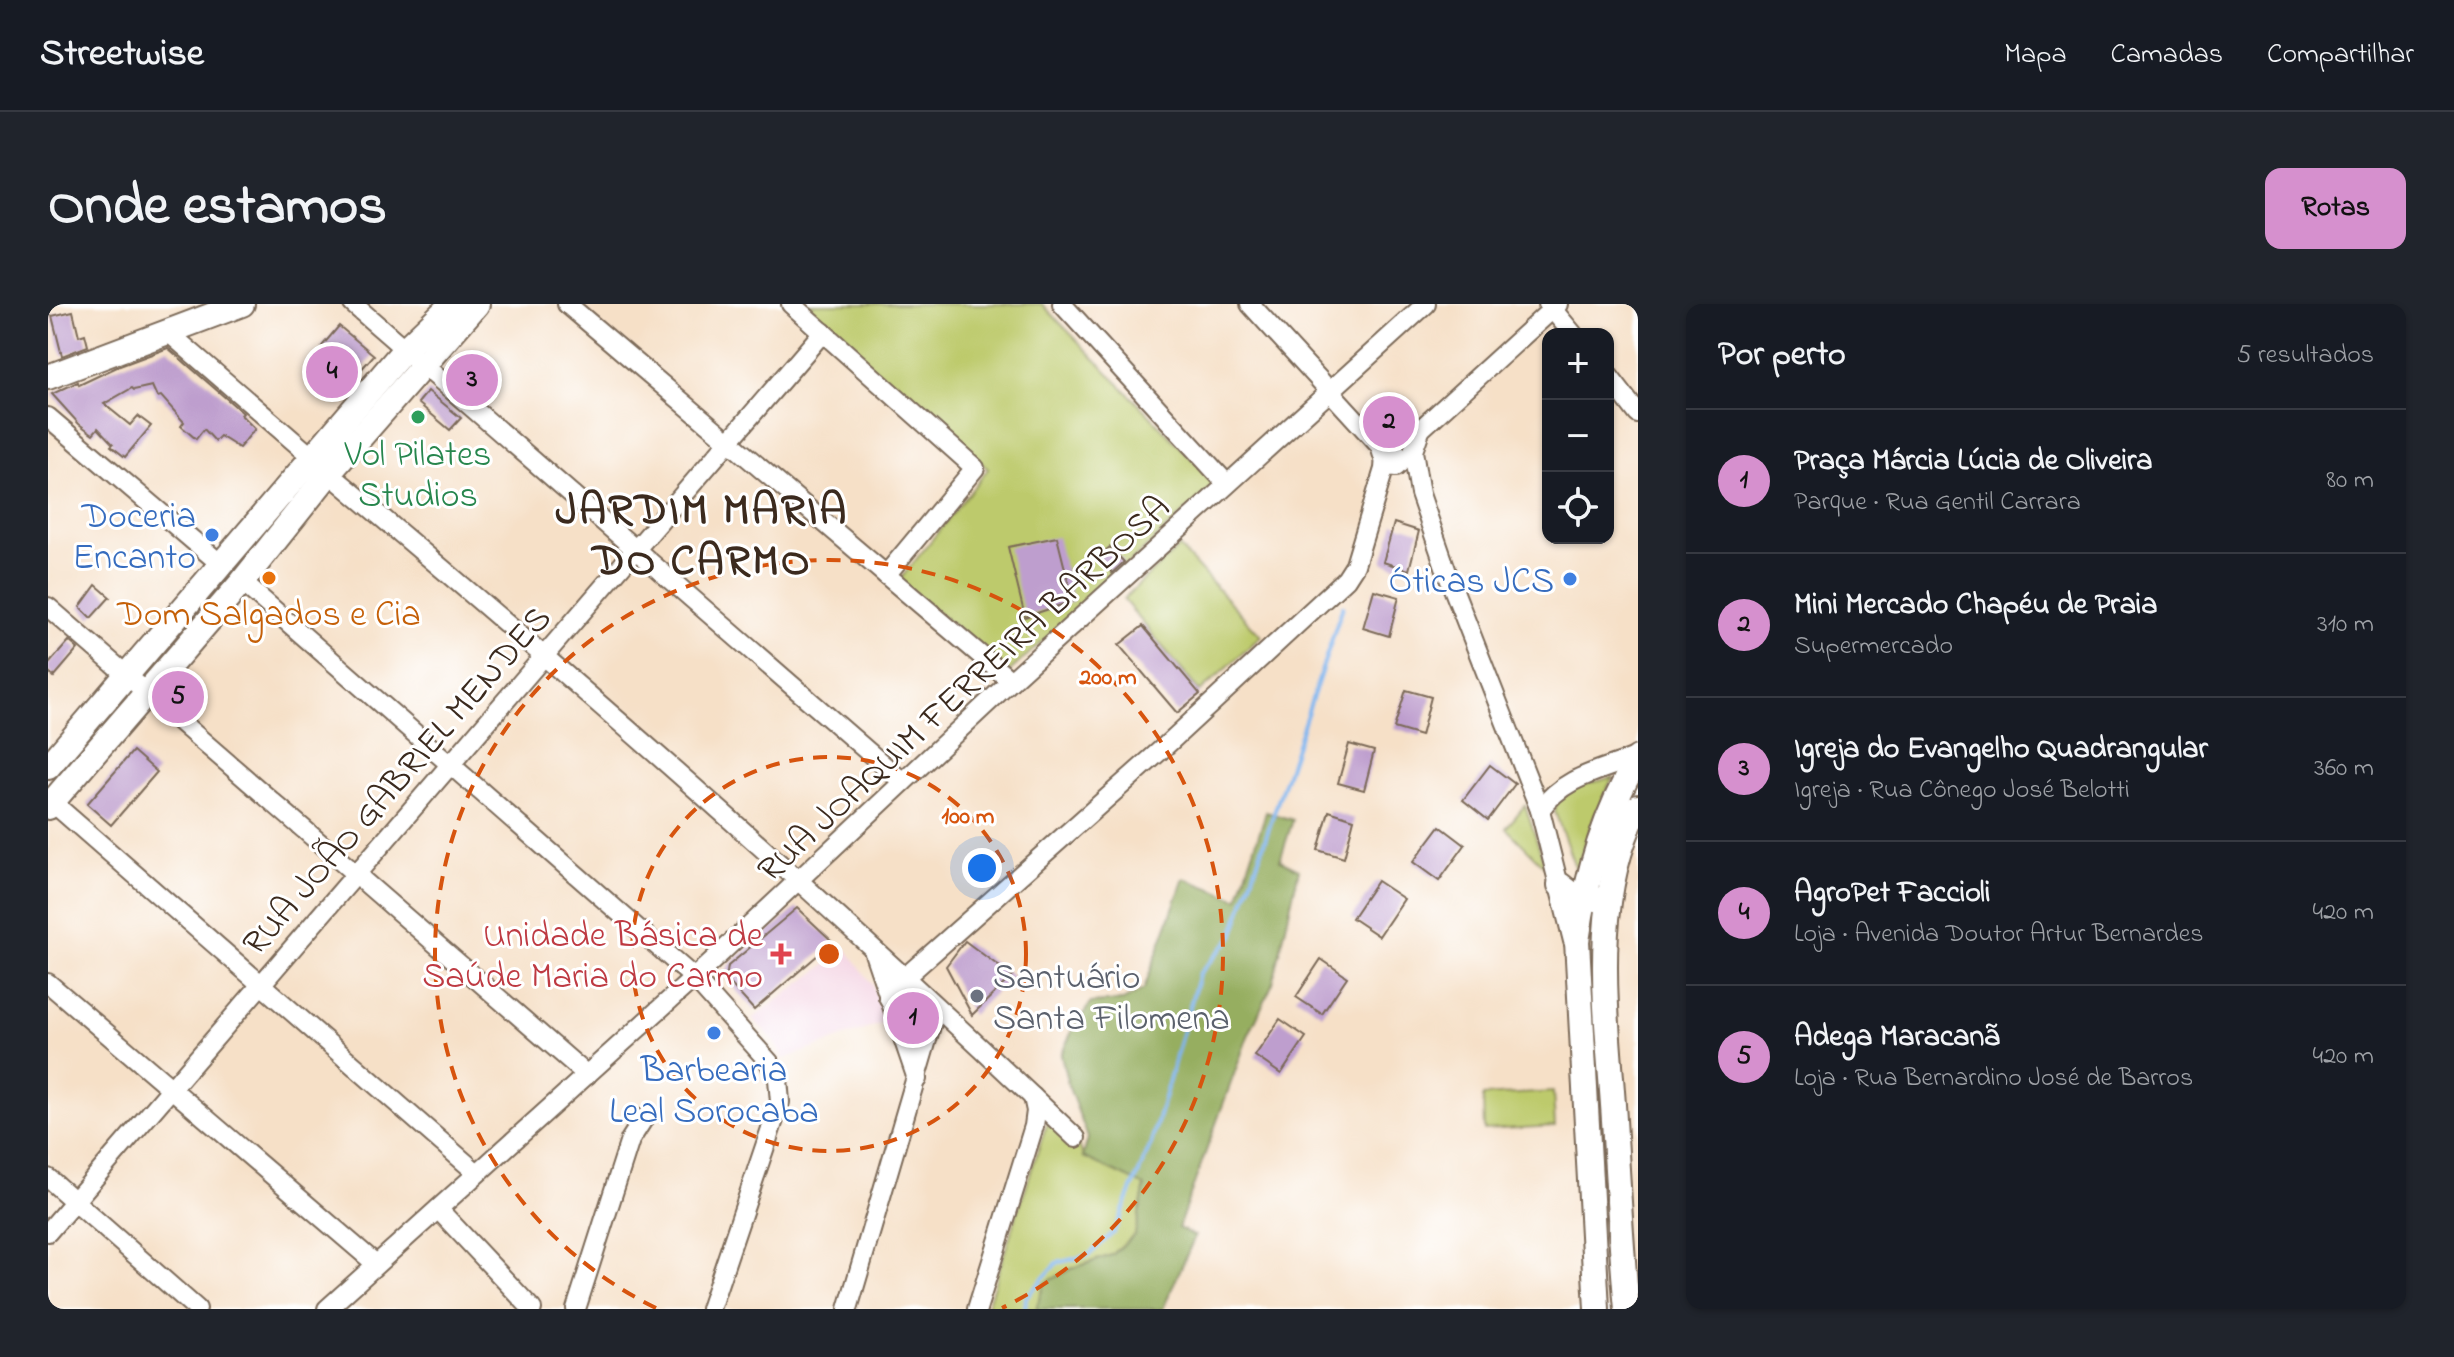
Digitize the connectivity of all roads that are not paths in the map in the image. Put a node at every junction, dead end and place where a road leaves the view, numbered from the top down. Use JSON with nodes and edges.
{"nodes":[{"id":1,"x":242,"y":304,"type":"edge"},
{"id":2,"x":353,"y":304,"type":"edge"},
{"id":3,"x":452,"y":304,"type":"edge"},
{"id":4,"x":477,"y":304,"type":"edge"},
{"id":5,"x":567,"y":304,"type":"edge"},
{"id":6,"x":791,"y":304,"type":"edge"},
{"id":7,"x":1062,"y":304,"type":"edge"},
{"id":8,"x":1250,"y":304,"type":"edge"},
{"id":9,"x":1426,"y":304,"type":"edge"},
{"id":10,"x":1552,"y":306,"type":"edge"},
{"id":11,"x":1568,"y":328,"type":"edge"},
{"id":12,"x":168,"y":332,"type":"junction"},
{"id":13,"x":823,"y":332,"type":"junction"},
{"id":14,"x":405,"y":349,"type":"junction"},
{"id":15,"x":424,"y":366,"type":"junction"},
{"id":16,"x":48,"y":377,"type":"edge"},
{"id":17,"x":1614,"y":383,"type":"edge"},
{"id":18,"x":1330,"y":391,"type":"junction"},
{"id":19,"x":1638,"y":414,"type":"edge"},
{"id":20,"x":48,"y":417,"type":"edge"},
{"id":21,"x":1421,"y":428,"type":"junction"},
{"id":22,"x":729,"y":442,"type":"junction"},
{"id":23,"x":1388,"y":460,"type":"junction"},
{"id":24,"x":320,"y":465,"type":"junction"},
{"id":25,"x":1227,"y":484,"type":"junction"},
{"id":26,"x":1420,"y":494,"type":"junction"},
{"id":27,"x":635,"y":550,"type":"junction"},
{"id":28,"x":223,"y":566,"type":"junction"},
{"id":29,"x":886,"y":575,"type":"junction"},
{"id":30,"x":242,"y":582,"type":"junction"},
{"id":31,"x":48,"y":607,"type":"edge"},
{"id":32,"x":544,"y":656,"type":"junction"},
{"id":33,"x":127,"y":676,"type":"junction"},
{"id":34,"x":1011,"y":681,"type":"junction"},
{"id":35,"x":147,"y":693,"type":"junction"},
{"id":36,"x":1638,"y":757,"type":"edge"},
{"id":37,"x":450,"y":765,"type":"junction"},
{"id":38,"x":48,"y":767,"type":"edge"},
{"id":39,"x":1570,"y":781,"type":"junction"},
{"id":40,"x":903,"y":782,"type":"junction"},
{"id":41,"x":1531,"y":787,"type":"junction"},
{"id":42,"x":50,"y":804,"type":"edge"},
{"id":43,"x":1638,"y":807,"type":"edge"},
{"id":44,"x":1540,"y":810,"type":"junction"},
{"id":45,"x":356,"y":874,"type":"junction"},
{"id":46,"x":797,"y":883,"type":"junction"},
{"id":47,"x":1560,"y":885,"type":"junction"},
{"id":48,"x":1610,"y":895,"type":"junction"},
{"id":49,"x":1583,"y":899,"type":"junction"},
{"id":50,"x":873,"y":951,"type":"junction"},
{"id":51,"x":1577,"y":964,"type":"junction"},
{"id":52,"x":694,"y":978,"type":"junction"},
{"id":53,"x":903,"y":978,"type":"junction"},
{"id":54,"x":48,"y":983,"type":"edge"},
{"id":55,"x":261,"y":984,"type":"junction"},
{"id":56,"x":888,"y":997,"type":"junction"},
{"id":57,"x":936,"y":1009,"type":"junction"},
{"id":58,"x":953,"y":1024,"type":"junction"},
{"id":59,"x":587,"y":1075,"type":"junction"},
{"id":60,"x":917,"y":1079,"type":"junction"},
{"id":61,"x":171,"y":1089,"type":"junction"},
{"id":62,"x":1033,"y":1097,"type":"junction"},
{"id":63,"x":644,"y":1118,"type":"dead end"},
{"id":64,"x":1076,"y":1138,"type":"dead end"},
{"id":65,"x":477,"y":1173,"type":"junction"},
{"id":66,"x":48,"y":1178,"type":"edge"},
{"id":67,"x":74,"y":1201,"type":"junction"},
{"id":68,"x":438,"y":1209,"type":"junction"},
{"id":69,"x":48,"y":1232,"type":"edge"},
{"id":70,"x":376,"y":1264,"type":"junction"},
{"id":71,"x":1630,"y":1296,"type":"edge"},
{"id":72,"x":524,"y":1306,"type":"edge"},
{"id":73,"x":197,"y":1309,"type":"edge"},
{"id":74,"x":327,"y":1309,"type":"edge"},
{"id":75,"x":576,"y":1309,"type":"edge"},
{"id":76,"x":710,"y":1309,"type":"edge"},
{"id":77,"x":848,"y":1309,"type":"edge"},
{"id":78,"x":977,"y":1309,"type":"edge"},
{"id":79,"x":1597,"y":1309,"type":"edge"}],
"edges":[{"from":1,"to":12,"type":"main road"},
{"from":2,"to":14,"type":"street"},
{"from":3,"to":14,"type":"main road"},
{"from":4,"to":15,"type":"main road"},
{"from":5,"to":22,"type":"street"},
{"from":6,"to":13,"type":"street"},
{"from":7,"to":25,"type":"street"},
{"from":8,"to":18,"type":"street"},
{"from":9,"to":18,"type":"street","name":"RUA JOAQUIM FERREIRA BARBOSA"},
{"from":10,"to":11,"type":"street"},
{"from":10,"to":21,"type":"street"},
{"from":12,"to":16,"type":"main road"},
{"from":12,"to":24,"type":"street"},
{"from":13,"to":22,"type":"street","name":"RUA JOÃO GABRIEL MENDES"},
{"from":13,"to":29,"type":"street"},
{"from":14,"to":15,"type":"street"},
{"from":14,"to":24,"type":"main road"},
{"from":15,"to":24,"type":"main road"},
{"from":15,"to":27,"type":"street"},
{"from":17,"to":19,"type":"street"},
{"from":18,"to":23,"type":"street"},
{"from":18,"to":25,"type":"street","name":"RUA JOAQUIM FERREIRA BARBOSA"},
{"from":20,"to":28,"type":"street"},
{"from":21,"to":23,"type":"street"},
{"from":21,"to":26,"type":"street"},
{"from":22,"to":27,"type":"street","name":"RUA JOÃO GABRIEL MENDES"},
{"from":22,"to":29,"type":"street"},
{"from":23,"to":26,"type":"street"},
{"from":23,"to":53,"type":"street"},
{"from":24,"to":28,"type":"main road"},
{"from":24,"to":30,"type":"main road"},
{"from":24,"to":32,"type":"street"},
{"from":25,"to":34,"type":"street","name":"RUA JOAQUIM FERREIRA BARBOSA"},
{"from":26,"to":41,"type":"street"},
{"from":27,"to":32,"type":"street","name":"RUA JOÃO GABRIEL MENDES"},
{"from":27,"to":40,"type":"street"},
{"from":28,"to":33,"type":"main road"},
{"from":29,"to":34,"type":"street"},
{"from":30,"to":35,"type":"main road"},
{"from":30,"to":37,"type":"street"},
{"from":31,"to":33,"type":"street"},
{"from":32,"to":37,"type":"street","name":"RUA JOÃO GABRIEL MENDES"},
{"from":32,"to":46,"type":"street"},
{"from":33,"to":35,"type":"street"},
{"from":33,"to":38,"type":"main road"},
{"from":34,"to":40,"type":"street","name":"RUA JOAQUIM FERREIRA BARBOSA"},
{"from":35,"to":42,"type":"main road"},
{"from":35,"to":45,"type":"street"},
{"from":36,"to":39,"type":"street"},
{"from":36,"to":49,"type":"main road"},
{"from":37,"to":45,"type":"street","name":"RUA JOÃO GABRIEL MENDES"},
{"from":37,"to":52,"type":"street"},
{"from":39,"to":41,"type":"street"},
{"from":39,"to":44,"type":"street"},
{"from":40,"to":46,"type":"street","name":"RUA JOAQUIM FERREIRA BARBOSA"},
{"from":41,"to":44,"type":"street"},
{"from":42,"to":55,"type":"street"},
{"from":43,"to":48,"type":"main road"},
{"from":44,"to":47,"type":"street"},
{"from":45,"to":55,"type":"street","name":"RUA JOÃO GABRIEL MENDES"},
{"from":45,"to":59,"type":"street"},
{"from":46,"to":50,"type":"street"},
{"from":46,"to":52,"type":"street","name":"RUA JOAQUIM FERREIRA BARBOSA"},
{"from":47,"to":49,"type":"main road"},
{"from":47,"to":51,"type":"street"},
{"from":48,"to":49,"type":"main road"},
{"from":48,"to":71,"type":"main road"},
{"from":49,"to":51,"type":"main road"},
{"from":50,"to":53,"type":"street"},
{"from":50,"to":56,"type":"street"},
{"from":51,"to":79,"type":"main road"},
{"from":52,"to":59,"type":"street","name":"RUA JOAQUIM FERREIRA BARBOSA"},
{"from":52,"to":76,"type":"street"},
{"from":53,"to":56,"type":"street"},
{"from":53,"to":57,"type":"street"},
{"from":54,"to":61,"type":"street"},
{"from":55,"to":61,"type":"street","name":"RUA JOÃO GABRIEL MENDES"},
{"from":55,"to":65,"type":"street"},
{"from":56,"to":60,"type":"street"},
{"from":57,"to":58,"type":"street"},
{"from":57,"to":60,"type":"street"},
{"from":58,"to":60,"type":"street"},
{"from":58,"to":62,"type":"street"},
{"from":59,"to":65,"type":"street","name":"RUA JOAQUIM FERREIRA BARBOSA"},
{"from":60,"to":77,"type":"street"},
{"from":61,"to":67,"type":"street","name":"RUA JOÃO GABRIEL MENDES"},
{"from":61,"to":70,"type":"street"},
{"from":62,"to":64,"type":"street"},
{"from":62,"to":78,"type":"street"},
{"from":63,"to":75,"type":"street"},
{"from":65,"to":68,"type":"street","name":"RUA JOAQUIM FERREIRA BARBOSA"},
{"from":66,"to":67,"type":"street"},
{"from":67,"to":69,"type":"street","name":"RUA JOÃO GABRIEL MENDES"},
{"from":67,"to":73,"type":"street"},
{"from":68,"to":70,"type":"street","name":"RUA JOAQUIM FERREIRA BARBOSA"},
{"from":68,"to":72,"type":"street"},
{"from":70,"to":74,"type":"street","name":"RUA JOAQUIM FERREIRA BARBOSA"}]}
